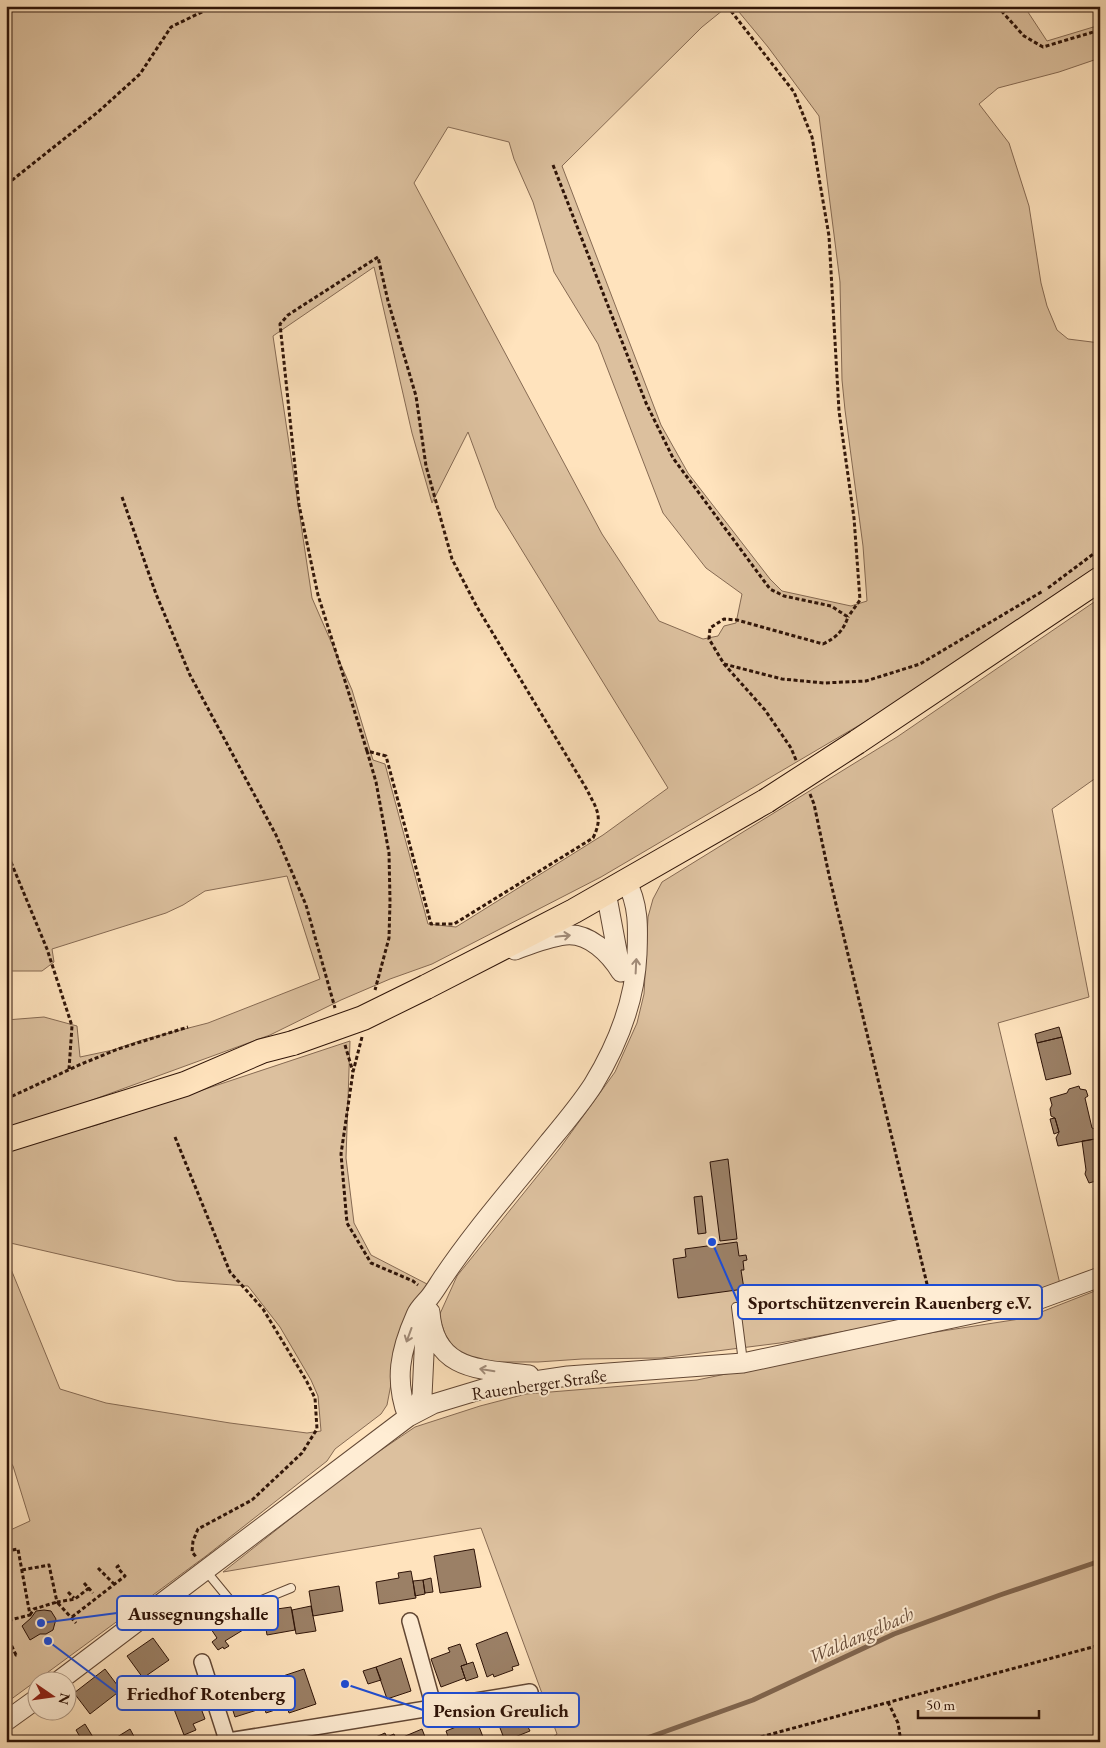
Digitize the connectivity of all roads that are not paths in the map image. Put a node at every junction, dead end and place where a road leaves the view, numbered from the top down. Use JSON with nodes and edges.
{"nodes":[{"id":1,"x":1100,"y":579,"type":"edge"},
{"id":2,"x":626,"y":881,"type":"junction"},
{"id":3,"x":606,"y":892,"type":"junction"},
{"id":4,"x":483,"y":956,"type":"junction"},
{"id":5,"x":621,"y":972,"type":"junction"},
{"id":6,"x":621,"y":1030,"type":"junction"},
{"id":7,"x":6,"y":1140,"type":"edge"},
{"id":8,"x":1100,"y":1277,"type":"edge"},
{"id":9,"x":431,"y":1301,"type":"junction"},
{"id":10,"x":736,"y":1307,"type":"dead end"},
{"id":11,"x":743,"y":1363,"type":"junction"},
{"id":12,"x":552,"y":1378,"type":"junction"},
{"id":13,"x":408,"y":1417,"type":"junction"},
{"id":14,"x":206,"y":1571,"type":"junction"},
{"id":15,"x":291,"y":1588,"type":"dead end"},
{"id":16,"x":410,"y":1621,"type":"dead end"},
{"id":17,"x":202,"y":1662,"type":"dead end"},
{"id":18,"x":73,"y":1670,"type":"edge"},
{"id":19,"x":530,"y":1692,"type":"dead end"},
{"id":20,"x":28,"y":1705,"type":"edge"},
{"id":21,"x":434,"y":1708,"type":"junction"},
{"id":22,"x":6,"y":1721,"type":"edge"},
{"id":23,"x":224,"y":1741,"type":"edge"}],
"edges":[{"from":1,"to":2,"type":"main road","bridge":true},
{"from":2,"to":3,"type":"main road"},
{"from":6,"to":2,"type":"street","one_way":true},
{"from":3,"to":4,"type":"main road"},
{"from":3,"to":5,"type":"street"},
{"from":4,"to":5,"type":"street","one_way":true},
{"from":4,"to":7,"type":"main road","bridge":true},
{"from":5,"to":6,"type":"street"},
{"from":6,"to":9,"type":"street"},
{"from":8,"to":11,"type":"street","name":"Rauenberger Straße"},
{"from":12,"to":9,"type":"street","one_way":true},
{"from":9,"to":13,"type":"street"},
{"from":10,"to":11,"type":"lane"},
{"from":11,"to":12,"type":"street","name":"Rauenberger Straße"},
{"from":12,"to":13,"type":"street","name":"Rauenberger Straße"},
{"from":13,"to":14,"type":"street","name":"Rauenberger Straße"},
{"from":14,"to":15,"type":"lane"},
{"from":14,"to":18,"type":"street","name":"Rauenberger Straße"},
{"from":16,"to":21,"type":"street"},
{"from":17,"to":23,"type":"street"},
{"from":19,"to":21,"type":"street"},
{"from":20,"to":22,"type":"street"},
{"from":21,"to":23,"type":"street"}]}
